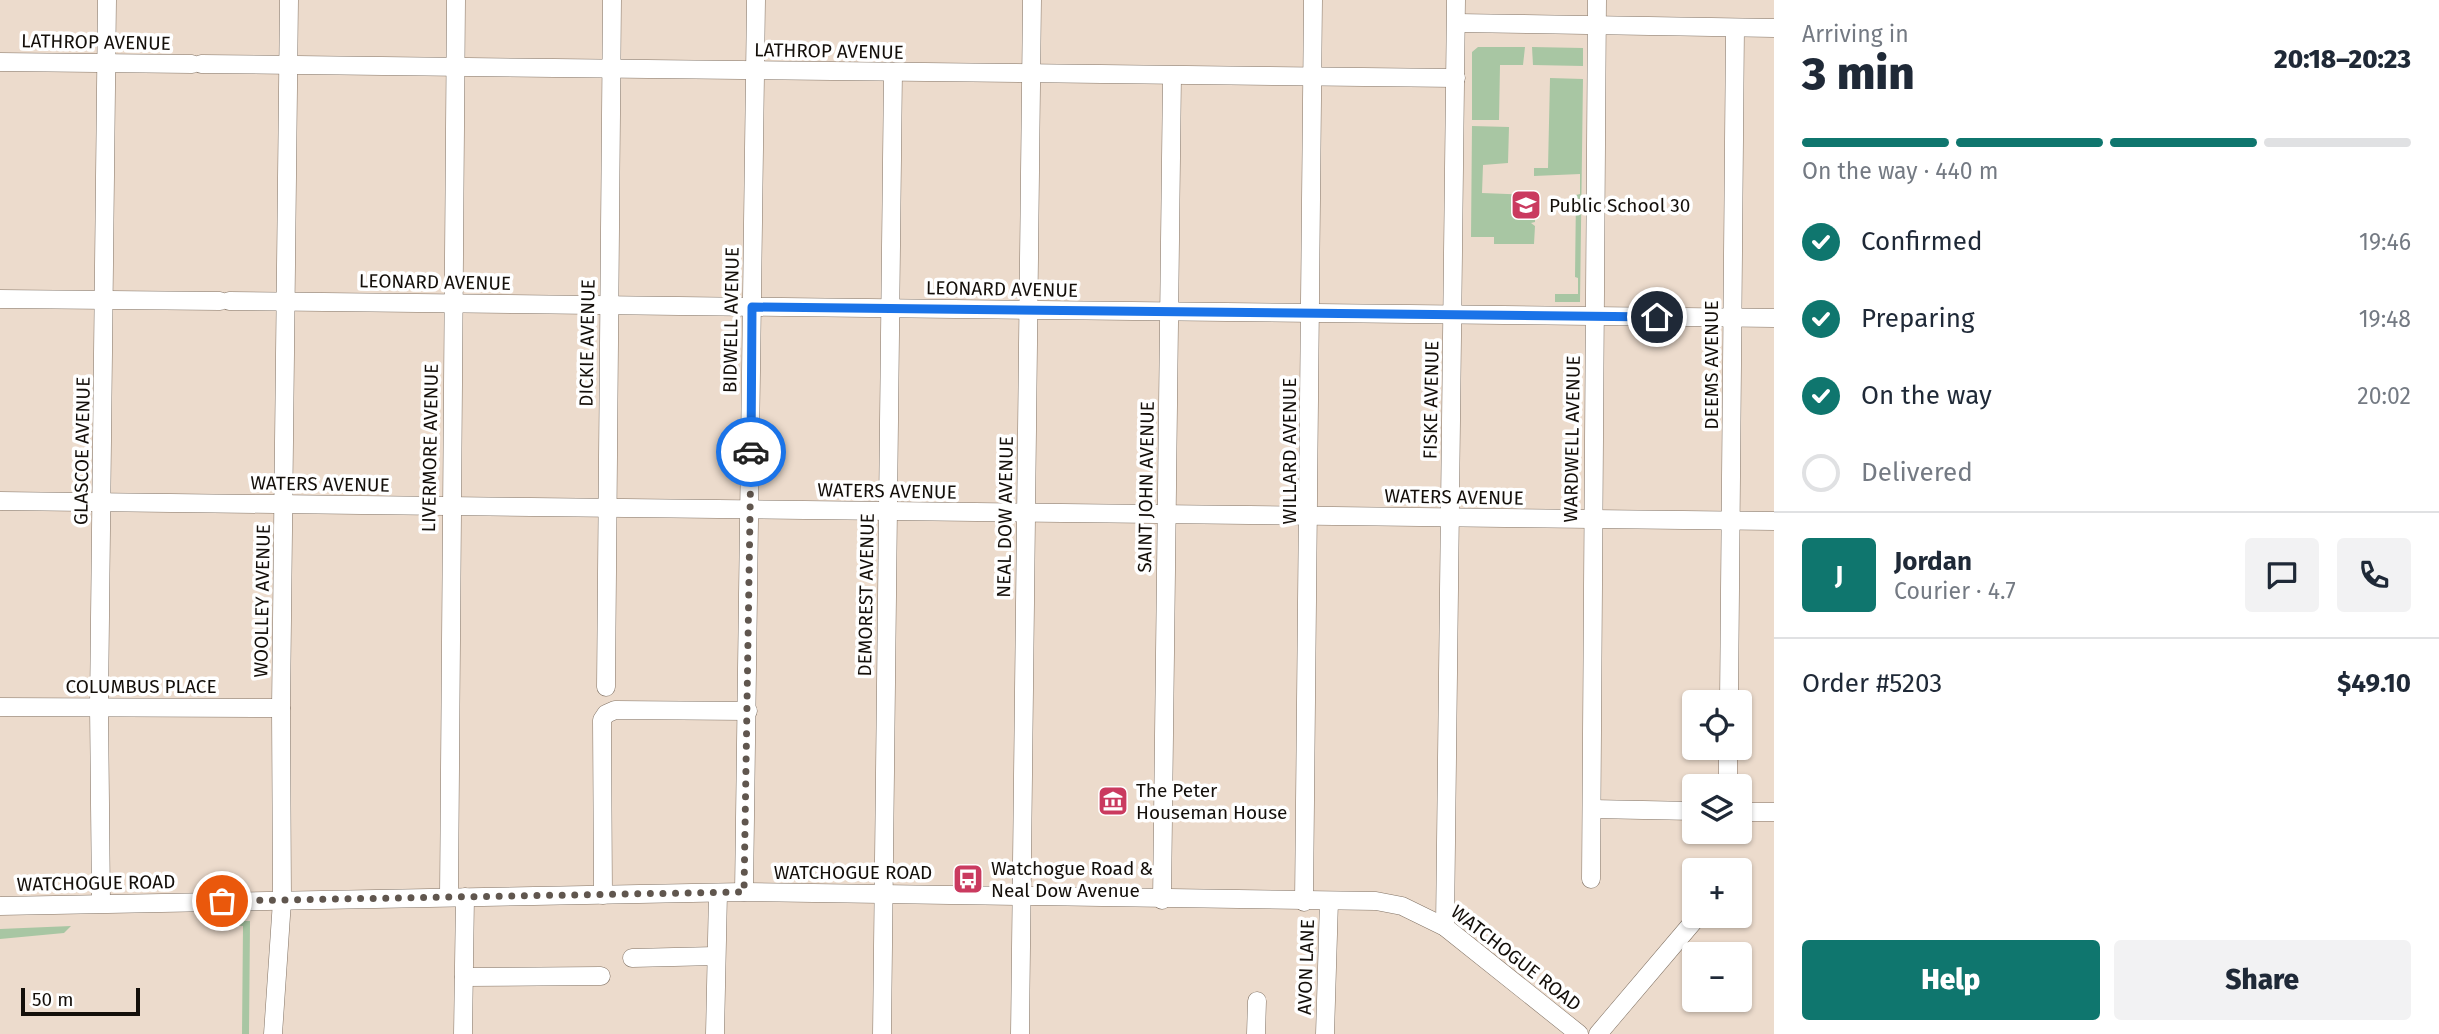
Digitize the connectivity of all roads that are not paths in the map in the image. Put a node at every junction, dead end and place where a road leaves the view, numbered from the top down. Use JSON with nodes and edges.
{"nodes":[{"id":1,"x":107,"y":0,"type":"edge"},
{"id":2,"x":289,"y":0,"type":"edge"},
{"id":3,"x":456,"y":0,"type":"edge"},
{"id":4,"x":612,"y":0,"type":"edge"},
{"id":5,"x":756,"y":0,"type":"edge"},
{"id":6,"x":1032,"y":0,"type":"edge"},
{"id":7,"x":1313,"y":0,"type":"edge"},
{"id":8,"x":1456,"y":0,"type":"edge"},
{"id":9,"x":1597,"y":0,"type":"edge"},
{"id":10,"x":1457,"y":23,"type":"junction"},
{"id":11,"x":1598,"y":26,"type":"junction"},
{"id":12,"x":1735,"y":28,"type":"junction"},
{"id":13,"x":1774,"y":28,"type":"edge"},
{"id":14,"x":0,"y":62,"type":"edge"},
{"id":15,"x":106,"y":64,"type":"junction"},
{"id":16,"x":288,"y":65,"type":"junction"},
{"id":17,"x":456,"y":67,"type":"junction"},
{"id":18,"x":611,"y":69,"type":"junction"},
{"id":19,"x":755,"y":71,"type":"junction"},
{"id":20,"x":893,"y":72,"type":"junction"},
{"id":21,"x":1031,"y":74,"type":"junction"},
{"id":22,"x":1172,"y":76,"type":"junction"},
{"id":23,"x":1314,"y":77,"type":"junction"},
{"id":24,"x":1456,"y":78,"type":"junction"},
{"id":25,"x":0,"y":299,"type":"edge"},
{"id":26,"x":104,"y":300,"type":"junction"},
{"id":27,"x":286,"y":302,"type":"junction"},
{"id":28,"x":453,"y":304,"type":"junction"},
{"id":29,"x":608,"y":305,"type":"junction"},
{"id":30,"x":752,"y":307,"type":"junction"},
{"id":31,"x":890,"y":309,"type":"junction"},
{"id":32,"x":1029,"y":310,"type":"junction"},
{"id":33,"x":1170,"y":311,"type":"junction"},
{"id":34,"x":1311,"y":313,"type":"junction"},
{"id":35,"x":1453,"y":315,"type":"junction"},
{"id":36,"x":1595,"y":316,"type":"junction"},
{"id":37,"x":1732,"y":318,"type":"junction"},
{"id":38,"x":1774,"y":318,"type":"edge"},
{"id":39,"x":0,"y":501,"type":"edge"},
{"id":40,"x":102,"y":503,"type":"junction"},
{"id":41,"x":284,"y":505,"type":"junction"},
{"id":42,"x":450,"y":507,"type":"junction"},
{"id":43,"x":606,"y":509,"type":"junction"},
{"id":44,"x":750,"y":510,"type":"junction"},
{"id":45,"x":888,"y":512,"type":"junction"},
{"id":46,"x":1026,"y":513,"type":"junction"},
{"id":47,"x":1167,"y":515,"type":"junction"},
{"id":48,"x":1309,"y":517,"type":"junction"},
{"id":49,"x":1451,"y":518,"type":"junction"},
{"id":50,"x":1592,"y":520,"type":"junction"},
{"id":51,"x":1730,"y":521,"type":"junction"},
{"id":52,"x":1774,"y":522,"type":"edge"},
{"id":53,"x":606,"y":687,"type":"dead end"},
{"id":54,"x":1729,"y":690,"type":"edge"},
{"id":55,"x":99,"y":706,"type":"junction"},
{"id":56,"x":0,"y":707,"type":"edge"},
{"id":57,"x":281,"y":708,"type":"junction"},
{"id":58,"x":748,"y":711,"type":"junction"},
{"id":59,"x":1592,"y":809,"type":"junction"},
{"id":60,"x":1682,"y":811,"type":"edge"},
{"id":61,"x":1752,"y":812,"type":"edge"},
{"id":62,"x":1774,"y":812,"type":"edge"},
{"id":63,"x":1591,"y":879,"type":"dead end"},
{"id":64,"x":718,"y":892,"type":"junction"},
{"id":65,"x":744,"y":892,"type":"junction"},
{"id":66,"x":884,"y":893,"type":"junction"},
{"id":67,"x":603,"y":895,"type":"junction"},
{"id":68,"x":1022,"y":895,"type":"junction"},
{"id":69,"x":456,"y":897,"type":"junction"},
{"id":70,"x":1162,"y":900,"type":"junction"},
{"id":71,"x":282,"y":901,"type":"junction"},
{"id":72,"x":1329,"y":901,"type":"junction"},
{"id":73,"x":101,"y":902,"type":"junction"},
{"id":74,"x":1304,"y":902,"type":"junction"},
{"id":75,"x":0,"y":906,"type":"edge"},
{"id":76,"x":1446,"y":927,"type":"junction"},
{"id":77,"x":1688,"y":928,"type":"edge"},
{"id":78,"x":716,"y":956,"type":"junction"},
{"id":79,"x":632,"y":958,"type":"dead end"},
{"id":80,"x":601,"y":976,"type":"dead end"},
{"id":81,"x":464,"y":977,"type":"junction"},
{"id":82,"x":1257,"y":1001,"type":"dead end"},
{"id":83,"x":273,"y":1034,"type":"edge"},
{"id":84,"x":463,"y":1034,"type":"edge"},
{"id":85,"x":715,"y":1034,"type":"edge"},
{"id":86,"x":882,"y":1034,"type":"edge"},
{"id":87,"x":1020,"y":1034,"type":"edge"},
{"id":88,"x":1256,"y":1034,"type":"edge"},
{"id":89,"x":1325,"y":1034,"type":"edge"},
{"id":90,"x":1579,"y":1034,"type":"edge"},
{"id":91,"x":1598,"y":1034,"type":"edge"}],
"edges":[{"from":1,"to":15,"type":"street","name":"GLASCOE AVENUE"},
{"from":2,"to":16,"type":"street","name":"WOOLLEY AVENUE"},
{"from":3,"to":17,"type":"street","name":"LIVERMORE AVENUE"},
{"from":4,"to":18,"type":"street","name":"DICKIE AVENUE"},
{"from":5,"to":19,"type":"street","name":"BIDWELL AVENUE"},
{"from":6,"to":21,"type":"street","name":"NEAL DOW AVENUE"},
{"from":7,"to":23,"type":"street","name":"WILLARD AVENUE"},
{"from":8,"to":10,"type":"street","name":"FISKE AVENUE"},
{"from":9,"to":11,"type":"street","name":"WARDWELL AVENUE"},
{"from":10,"to":11,"type":"street"},
{"from":10,"to":24,"type":"street","name":"FISKE AVENUE"},
{"from":11,"to":12,"type":"street"},
{"from":11,"to":36,"type":"street","name":"WARDWELL AVENUE"},
{"from":12,"to":13,"type":"street"},
{"from":12,"to":37,"type":"street","name":"DEEMS AVENUE"},
{"from":14,"to":15,"type":"street","name":"LATHROP AVENUE"},
{"from":15,"to":16,"type":"street","name":"LATHROP AVENUE"},
{"from":15,"to":26,"type":"street","name":"GLASCOE AVENUE"},
{"from":16,"to":17,"type":"street","name":"LATHROP AVENUE"},
{"from":16,"to":27,"type":"street","name":"WOOLLEY AVENUE"},
{"from":17,"to":18,"type":"street","name":"LATHROP AVENUE"},
{"from":17,"to":28,"type":"street","name":"LIVERMORE AVENUE"},
{"from":18,"to":19,"type":"street","name":"LATHROP AVENUE"},
{"from":18,"to":29,"type":"street","name":"DICKIE AVENUE"},
{"from":19,"to":20,"type":"street","name":"LATHROP AVENUE"},
{"from":19,"to":30,"type":"street","name":"BIDWELL AVENUE"},
{"from":20,"to":21,"type":"street","name":"LATHROP AVENUE"},
{"from":20,"to":31,"type":"street","name":"DEMOREST AVENUE"},
{"from":21,"to":22,"type":"street","name":"LATHROP AVENUE"},
{"from":21,"to":32,"type":"street","name":"NEAL DOW AVENUE"},
{"from":22,"to":23,"type":"street","name":"LATHROP AVENUE"},
{"from":22,"to":33,"type":"street","name":"SAINT JOHN AVENUE"},
{"from":23,"to":24,"type":"street","name":"LATHROP AVENUE"},
{"from":23,"to":34,"type":"street","name":"WILLARD AVENUE"},
{"from":24,"to":35,"type":"street","name":"FISKE AVENUE"},
{"from":25,"to":26,"type":"street","name":"LEONARD AVENUE"},
{"from":26,"to":27,"type":"street","name":"LEONARD AVENUE"},
{"from":26,"to":40,"type":"street","name":"GLASCOE AVENUE"},
{"from":27,"to":28,"type":"street","name":"LEONARD AVENUE"},
{"from":27,"to":41,"type":"street","name":"WOOLLEY AVENUE"},
{"from":28,"to":29,"type":"street","name":"LEONARD AVENUE"},
{"from":28,"to":42,"type":"street","name":"LIVERMORE AVENUE"},
{"from":29,"to":30,"type":"street","name":"LEONARD AVENUE"},
{"from":29,"to":43,"type":"street","name":"DICKIE AVENUE"},
{"from":30,"to":31,"type":"street","name":"LEONARD AVENUE"},
{"from":30,"to":44,"type":"street","name":"BIDWELL AVENUE"},
{"from":31,"to":32,"type":"street","name":"LEONARD AVENUE"},
{"from":31,"to":45,"type":"street","name":"DEMOREST AVENUE"},
{"from":32,"to":33,"type":"street","name":"LEONARD AVENUE"},
{"from":32,"to":46,"type":"street","name":"NEAL DOW AVENUE"},
{"from":33,"to":34,"type":"street","name":"LEONARD AVENUE"},
{"from":33,"to":47,"type":"street","name":"SAINT JOHN AVENUE"},
{"from":34,"to":35,"type":"street","name":"LEONARD AVENUE"},
{"from":34,"to":48,"type":"street","name":"WILLARD AVENUE"},
{"from":35,"to":36,"type":"street","name":"LEONARD AVENUE"},
{"from":35,"to":49,"type":"street","name":"FISKE AVENUE"},
{"from":36,"to":37,"type":"street","name":"LEONARD AVENUE"},
{"from":36,"to":50,"type":"street","name":"WARDWELL AVENUE"},
{"from":37,"to":38,"type":"street","name":"LEONARD AVENUE"},
{"from":37,"to":51,"type":"street","name":"DEEMS AVENUE"},
{"from":39,"to":40,"type":"street","name":"WATERS AVENUE"},
{"from":40,"to":41,"type":"street","name":"WATERS AVENUE"},
{"from":40,"to":55,"type":"street","name":"GLASCOE AVENUE"},
{"from":41,"to":42,"type":"street","name":"WATERS AVENUE"},
{"from":41,"to":57,"type":"street","name":"WOOLLEY AVENUE"},
{"from":42,"to":43,"type":"street","name":"WATERS AVENUE"},
{"from":42,"to":69,"type":"street","name":"LIVERMORE AVENUE"},
{"from":43,"to":44,"type":"street","name":"WATERS AVENUE"},
{"from":43,"to":53,"type":"street","name":"DICKIE AVENUE"},
{"from":44,"to":45,"type":"street","name":"WATERS AVENUE"},
{"from":44,"to":58,"type":"street","name":"BIDWELL AVENUE"},
{"from":45,"to":46,"type":"street","name":"WATERS AVENUE"},
{"from":45,"to":66,"type":"street","name":"DEMOREST AVENUE"},
{"from":46,"to":47,"type":"street","name":"WATERS AVENUE"},
{"from":46,"to":68,"type":"street","name":"NEAL DOW AVENUE"},
{"from":47,"to":48,"type":"street","name":"WATERS AVENUE"},
{"from":47,"to":70,"type":"street","name":"SAINT JOHN AVENUE"},
{"from":48,"to":49,"type":"street","name":"WATERS AVENUE"},
{"from":48,"to":74,"type":"street","name":"WILLARD AVENUE"},
{"from":49,"to":50,"type":"street","name":"WATERS AVENUE"},
{"from":49,"to":76,"type":"street","name":"FISKE AVENUE"},
{"from":50,"to":51,"type":"street","name":"WATERS AVENUE"},
{"from":50,"to":59,"type":"street","name":"WARDWELL AVENUE"},
{"from":51,"to":52,"type":"street","name":"WATERS AVENUE"},
{"from":51,"to":54,"type":"street","name":"DEEMS AVENUE"},
{"from":55,"to":56,"type":"street","name":"COLUMBUS PLACE"},
{"from":55,"to":57,"type":"street","name":"COLUMBUS PLACE"},
{"from":55,"to":73,"type":"street","name":"GLASCOE AVENUE"},
{"from":57,"to":71,"type":"street","name":"WOOLLEY AVENUE"},
{"from":58,"to":65,"type":"street","name":"BIDWELL AVENUE"},
{"from":58,"to":67,"type":"street"},
{"from":59,"to":60,"type":"street"},
{"from":59,"to":63,"type":"street","name":"WARDWELL AVENUE"},
{"from":61,"to":62,"type":"street"},
{"from":64,"to":65,"type":"street","name":"WATCHOGUE ROAD"},
{"from":64,"to":67,"type":"street","name":"WATCHOGUE ROAD"},
{"from":64,"to":78,"type":"street"},
{"from":65,"to":66,"type":"street","name":"WATCHOGUE ROAD"},
{"from":66,"to":68,"type":"street","name":"WATCHOGUE ROAD"},
{"from":66,"to":86,"type":"street","name":"DEMOREST AVENUE"},
{"from":67,"to":69,"type":"street","name":"WATCHOGUE ROAD"},
{"from":68,"to":70,"type":"street","name":"WATCHOGUE ROAD"},
{"from":68,"to":87,"type":"street","name":"NEAL DOW AVENUE"},
{"from":69,"to":71,"type":"street","name":"WATCHOGUE ROAD"},
{"from":69,"to":81,"type":"street","name":"LIVERMORE AVENUE"},
{"from":70,"to":74,"type":"street","name":"WATCHOGUE ROAD"},
{"from":71,"to":73,"type":"street","name":"WATCHOGUE ROAD"},
{"from":71,"to":83,"type":"street","name":"WOOLLEY AVENUE"},
{"from":72,"to":74,"type":"street","name":"WATCHOGUE ROAD"},
{"from":72,"to":76,"type":"street","name":"WATCHOGUE ROAD"},
{"from":72,"to":89,"type":"street","name":"AVON LANE"},
{"from":73,"to":75,"type":"street","name":"WATCHOGUE ROAD"},
{"from":76,"to":90,"type":"street","name":"WATCHOGUE ROAD"},
{"from":77,"to":91,"type":"street"},
{"from":78,"to":79,"type":"street"},
{"from":78,"to":85,"type":"street"},
{"from":80,"to":81,"type":"street"},
{"from":81,"to":84,"type":"street","name":"LIVERMORE AVENUE"},
{"from":82,"to":88,"type":"street"}]}
